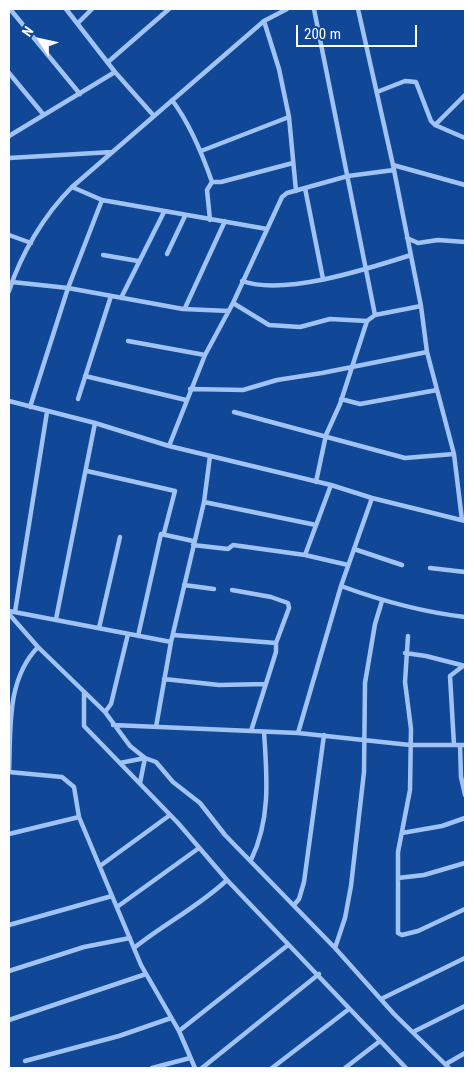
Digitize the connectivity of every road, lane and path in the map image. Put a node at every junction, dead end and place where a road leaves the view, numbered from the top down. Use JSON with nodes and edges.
{"nodes":[{"id":1,"x":10,"y":9,"type":"edge"},
{"id":2,"x":66,"y":9,"type":"edge"},
{"id":3,"x":92,"y":9,"type":"edge"},
{"id":4,"x":169,"y":9,"type":"edge"},
{"id":5,"x":284,"y":9,"type":"edge"},
{"id":6,"x":314,"y":9,"type":"edge"},
{"id":7,"x":358,"y":9,"type":"edge"},
{"id":8,"x":264,"y":21,"type":"junction"},
{"id":9,"x":78,"y":23,"type":"junction"},
{"id":10,"x":108,"y":62,"type":"junction"},
{"id":11,"x":115,"y":72,"type":"junction"},
{"id":12,"x":9,"y":73,"type":"edge"},
{"id":13,"x":377,"y":92,"type":"junction"},
{"id":14,"x":80,"y":94,"type":"junction"},
{"id":15,"x":465,"y":95,"type":"edge"},
{"id":16,"x":172,"y":100,"type":"junction"},
{"id":17,"x":43,"y":114,"type":"junction"},
{"id":18,"x":154,"y":116,"type":"junction"},
{"id":19,"x":289,"y":117,"type":"junction"},
{"id":20,"x":435,"y":125,"type":"junction"},
{"id":21,"x":9,"y":135,"type":"edge"},
{"id":22,"x":465,"y":138,"type":"edge"},
{"id":23,"x":201,"y":151,"type":"junction"},
{"id":24,"x":113,"y":152,"type":"junction"},
{"id":25,"x":9,"y":158,"type":"edge"},
{"id":26,"x":293,"y":162,"type":"junction"},
{"id":27,"x":393,"y":167,"type":"junction"},
{"id":28,"x":348,"y":176,"type":"junction"},
{"id":29,"x":212,"y":182,"type":"junction"},
{"id":30,"x":465,"y":186,"type":"edge"},
{"id":31,"x":72,"y":187,"type":"junction"},
{"id":32,"x":305,"y":188,"type":"junction"},
{"id":33,"x":296,"y":191,"type":"junction"},
{"id":34,"x":102,"y":200,"type":"junction"},
{"id":35,"x":164,"y":212,"type":"junction"},
{"id":36,"x":185,"y":216,"type":"junction"},
{"id":37,"x":210,"y":220,"type":"junction"},
{"id":38,"x":225,"y":222,"type":"junction"},
{"id":39,"x":267,"y":229,"type":"junction"},
{"id":40,"x":9,"y":235,"type":"edge"},
{"id":41,"x":407,"y":238,"type":"junction"},
{"id":42,"x":465,"y":242,"type":"edge"},
{"id":43,"x":31,"y":243,"type":"junction"},
{"id":44,"x":167,"y":254,"type":"dead end"},
{"id":45,"x":411,"y":255,"type":"junction"},
{"id":46,"x":102,"y":256,"type":"dead end"},
{"id":47,"x":138,"y":261,"type":"junction"},
{"id":48,"x":366,"y":270,"type":"junction"},
{"id":49,"x":323,"y":279,"type":"junction"},
{"id":50,"x":242,"y":281,"type":"junction"},
{"id":51,"x":12,"y":282,"type":"junction"},
{"id":52,"x":68,"y":288,"type":"junction"},
{"id":53,"x":9,"y":292,"type":"edge"},
{"id":54,"x":111,"y":296,"type":"junction"},
{"id":55,"x":121,"y":298,"type":"junction"},
{"id":56,"x":233,"y":303,"type":"junction"},
{"id":57,"x":421,"y":306,"type":"junction"},
{"id":58,"x":185,"y":308,"type":"junction"},
{"id":59,"x":229,"y":311,"type":"junction"},
{"id":60,"x":375,"y":315,"type":"junction"},
{"id":61,"x":366,"y":321,"type":"junction"},
{"id":62,"x":128,"y":341,"type":"dead end"},
{"id":63,"x":428,"y":352,"type":"junction"},
{"id":64,"x":205,"y":355,"type":"junction"},
{"id":65,"x":352,"y":366,"type":"junction"},
{"id":66,"x":85,"y":376,"type":"junction"},
{"id":67,"x":190,"y":389,"type":"junction"},
{"id":68,"x":437,"y":390,"type":"junction"},
{"id":69,"x":78,"y":399,"type":"dead end"},
{"id":70,"x":341,"y":399,"type":"junction"},
{"id":71,"x":186,"y":400,"type":"junction"},
{"id":72,"x":9,"y":401,"type":"edge"},
{"id":73,"x":30,"y":407,"type":"junction"},
{"id":74,"x":47,"y":412,"type":"junction"},
{"id":75,"x":234,"y":412,"type":"dead end"},
{"id":76,"x":96,"y":423,"type":"junction"},
{"id":77,"x":326,"y":435,"type":"junction"},
{"id":78,"x":169,"y":446,"type":"junction"},
{"id":79,"x":454,"y":454,"type":"junction"},
{"id":80,"x":210,"y":456,"type":"junction"},
{"id":81,"x":87,"y":471,"type":"junction"},
{"id":82,"x":316,"y":482,"type":"junction"},
{"id":83,"x":331,"y":485,"type":"junction"},
{"id":84,"x":372,"y":498,"type":"junction"},
{"id":85,"x":204,"y":502,"type":"junction"},
{"id":86,"x":463,"y":521,"type":"edge"},
{"id":87,"x":316,"y":525,"type":"junction"},
{"id":88,"x":164,"y":533,"type":"junction"},
{"id":89,"x":120,"y":537,"type":"dead end"},
{"id":90,"x":193,"y":543,"type":"junction"},
{"id":91,"x":354,"y":549,"type":"junction"},
{"id":92,"x":305,"y":555,"type":"junction"},
{"id":93,"x":348,"y":565,"type":"junction"},
{"id":94,"x":402,"y":565,"type":"dead end"},
{"id":95,"x":430,"y":568,"type":"dead end"},
{"id":96,"x":465,"y":572,"type":"edge"},
{"id":97,"x":184,"y":584,"type":"junction"},
{"id":98,"x":341,"y":586,"type":"junction"},
{"id":99,"x":214,"y":589,"type":"dead end"},
{"id":100,"x":232,"y":590,"type":"dead end"},
{"id":101,"x":382,"y":601,"type":"junction"},
{"id":102,"x":15,"y":612,"type":"junction"},
{"id":103,"x":9,"y":613,"type":"edge"},
{"id":104,"x":465,"y":617,"type":"edge"},
{"id":105,"x":56,"y":619,"type":"junction"},
{"id":106,"x":99,"y":628,"type":"junction"},
{"id":107,"x":128,"y":634,"type":"junction"},
{"id":108,"x":173,"y":635,"type":"junction"},
{"id":109,"x":138,"y":636,"type":"junction"},
{"id":110,"x":408,"y":636,"type":"dead end"},
{"id":111,"x":171,"y":642,"type":"junction"},
{"id":112,"x":276,"y":643,"type":"junction"},
{"id":113,"x":38,"y":647,"type":"junction"},
{"id":114,"x":405,"y":654,"type":"junction"},
{"id":115,"x":464,"y":666,"type":"edge"},
{"id":116,"x":164,"y":679,"type":"junction"},
{"id":117,"x":266,"y":684,"type":"junction"},
{"id":118,"x":84,"y":692,"type":"junction"},
{"id":119,"x":105,"y":712,"type":"junction"},
{"id":120,"x":114,"y":725,"type":"junction"},
{"id":121,"x":156,"y":727,"type":"junction"},
{"id":122,"x":251,"y":731,"type":"junction"},
{"id":123,"x":264,"y":732,"type":"junction"},
{"id":124,"x":298,"y":733,"type":"junction"},
{"id":125,"x":324,"y":735,"type":"junction"},
{"id":126,"x":365,"y":739,"type":"junction"},
{"id":127,"x":410,"y":745,"type":"junction"},
{"id":128,"x":454,"y":745,"type":"junction"},
{"id":129,"x":463,"y":745,"type":"edge"},
{"id":130,"x":145,"y":758,"type":"junction"},
{"id":131,"x":120,"y":763,"type":"junction"},
{"id":132,"x":9,"y":772,"type":"edge"},
{"id":133,"x":140,"y":783,"type":"junction"},
{"id":134,"x":465,"y":795,"type":"edge"},
{"id":135,"x":170,"y":815,"type":"junction"},
{"id":136,"x":79,"y":817,"type":"junction"},
{"id":137,"x":465,"y":818,"type":"edge"},
{"id":138,"x":402,"y":832,"type":"junction"},
{"id":139,"x":9,"y":834,"type":"edge"},
{"id":140,"x":199,"y":848,"type":"junction"},
{"id":141,"x":251,"y":860,"type":"junction"},
{"id":142,"x":465,"y":863,"type":"edge"},
{"id":143,"x":100,"y":866,"type":"junction"},
{"id":144,"x":398,"y":878,"type":"junction"},
{"id":145,"x":227,"y":880,"type":"junction"},
{"id":146,"x":112,"y":896,"type":"junction"},
{"id":147,"x":294,"y":905,"type":"junction"},
{"id":148,"x":117,"y":906,"type":"junction"},
{"id":149,"x":465,"y":909,"type":"edge"},
{"id":150,"x":9,"y":925,"type":"edge"},
{"id":151,"x":130,"y":938,"type":"junction"},
{"id":152,"x":288,"y":945,"type":"junction"},
{"id":153,"x":134,"y":948,"type":"junction"},
{"id":154,"x":335,"y":948,"type":"junction"},
{"id":155,"x":465,"y":958,"type":"edge"},
{"id":156,"x":9,"y":971,"type":"edge"},
{"id":157,"x":146,"y":974,"type":"junction"},
{"id":158,"x":319,"y":974,"type":"junction"},
{"id":159,"x":381,"y":1000,"type":"junction"},
{"id":160,"x":465,"y":1006,"type":"edge"},
{"id":161,"x":349,"y":1008,"type":"junction"},
{"id":162,"x":171,"y":1018,"type":"junction"},
{"id":163,"x":9,"y":1020,"type":"edge"},
{"id":164,"x":179,"y":1031,"type":"junction"},
{"id":165,"x":413,"y":1032,"type":"junction"},
{"id":166,"x":380,"y":1042,"type":"junction"},
{"id":167,"x":465,"y":1053,"type":"edge"},
{"id":168,"x":190,"y":1058,"type":"junction"},
{"id":169,"x":25,"y":1061,"type":"dead end"},
{"id":170,"x":447,"y":1066,"type":"edge"},
{"id":171,"x":152,"y":1068,"type":"edge"},
{"id":172,"x":195,"y":1068,"type":"edge"},
{"id":173,"x":202,"y":1068,"type":"edge"},
{"id":174,"x":272,"y":1068,"type":"edge"},
{"id":175,"x":345,"y":1068,"type":"edge"},
{"id":176,"x":406,"y":1068,"type":"edge"}],
"edges":[{"from":1,"to":14,"type":"street"},
{"from":2,"to":9,"type":"street"},
{"from":3,"to":9,"type":"street"},
{"from":4,"to":10,"type":"street"},
{"from":5,"to":8,"type":"street"},
{"from":6,"to":28,"type":"street"},
{"from":7,"to":13,"type":"street"},
{"from":8,"to":16,"type":"street"},
{"from":8,"to":19,"type":"street"},
{"from":9,"to":10,"type":"street"},
{"from":10,"to":11,"type":"street"},
{"from":11,"to":14,"type":"street"},
{"from":11,"to":18,"type":"street"},
{"from":12,"to":17,"type":"street"},
{"from":13,"to":20,"type":"street"},
{"from":13,"to":27,"type":"street"},
{"from":14,"to":17,"type":"street"},
{"from":15,"to":20,"type":"street"},
{"from":16,"to":18,"type":"street"},
{"from":16,"to":23,"type":"street"},
{"from":17,"to":21,"type":"street"},
{"from":18,"to":24,"type":"street"},
{"from":19,"to":23,"type":"street"},
{"from":19,"to":26,"type":"street"},
{"from":20,"to":22,"type":"street"},
{"from":23,"to":29,"type":"street"},
{"from":24,"to":25,"type":"street"},
{"from":24,"to":31,"type":"street"},
{"from":26,"to":29,"type":"street"},
{"from":26,"to":33,"type":"street"},
{"from":27,"to":28,"type":"street"},
{"from":27,"to":30,"type":"street"},
{"from":27,"to":41,"type":"street"},
{"from":28,"to":32,"type":"street"},
{"from":28,"to":48,"type":"street"},
{"from":29,"to":37,"type":"street"},
{"from":31,"to":34,"type":"street"},
{"from":31,"to":43,"type":"street"},
{"from":32,"to":33,"type":"street"},
{"from":32,"to":49,"type":"street"},
{"from":33,"to":39,"type":"street"},
{"from":34,"to":35,"type":"street"},
{"from":34,"to":52,"type":"street"},
{"from":35,"to":36,"type":"street"},
{"from":35,"to":47,"type":"street"},
{"from":36,"to":37,"type":"street"},
{"from":36,"to":44,"type":"street"},
{"from":37,"to":38,"type":"street"},
{"from":38,"to":39,"type":"street"},
{"from":38,"to":58,"type":"street"},
{"from":39,"to":50,"type":"street"},
{"from":40,"to":43,"type":"street"},
{"from":41,"to":42,"type":"street"},
{"from":41,"to":45,"type":"street"},
{"from":43,"to":51,"type":"street"},
{"from":45,"to":48,"type":"street"},
{"from":45,"to":57,"type":"street"},
{"from":46,"to":47,"type":"street"},
{"from":47,"to":55,"type":"street"},
{"from":48,"to":49,"type":"street"},
{"from":48,"to":60,"type":"street"},
{"from":49,"to":50,"type":"street"},
{"from":50,"to":56,"type":"street"},
{"from":51,"to":52,"type":"street"},
{"from":51,"to":53,"type":"street"},
{"from":52,"to":54,"type":"street"},
{"from":52,"to":73,"type":"street"},
{"from":54,"to":55,"type":"street"},
{"from":54,"to":66,"type":"street"},
{"from":55,"to":58,"type":"street"},
{"from":56,"to":59,"type":"street"},
{"from":56,"to":61,"type":"street"},
{"from":57,"to":60,"type":"street"},
{"from":57,"to":63,"type":"street"},
{"from":58,"to":59,"type":"street"},
{"from":59,"to":64,"type":"street"},
{"from":60,"to":61,"type":"street"},
{"from":61,"to":65,"type":"street"},
{"from":62,"to":64,"type":"street"},
{"from":63,"to":65,"type":"street"},
{"from":63,"to":68,"type":"street"},
{"from":64,"to":67,"type":"street"},
{"from":65,"to":67,"type":"street"},
{"from":65,"to":70,"type":"street"},
{"from":66,"to":69,"type":"street"},
{"from":66,"to":71,"type":"street"},
{"from":67,"to":71,"type":"street"},
{"from":68,"to":70,"type":"street"},
{"from":68,"to":79,"type":"street"},
{"from":70,"to":77,"type":"street"},
{"from":71,"to":78,"type":"street"},
{"from":72,"to":73,"type":"street"},
{"from":73,"to":74,"type":"street"},
{"from":74,"to":76,"type":"street"},
{"from":74,"to":102,"type":"street"},
{"from":75,"to":77,"type":"street"},
{"from":76,"to":78,"type":"street"},
{"from":76,"to":81,"type":"street"},
{"from":77,"to":79,"type":"street"},
{"from":77,"to":82,"type":"street"},
{"from":78,"to":80,"type":"street"},
{"from":79,"to":86,"type":"street"},
{"from":80,"to":82,"type":"street"},
{"from":80,"to":85,"type":"street"},
{"from":81,"to":88,"type":"street"},
{"from":81,"to":105,"type":"street"},
{"from":82,"to":83,"type":"street"},
{"from":83,"to":84,"type":"street"},
{"from":83,"to":87,"type":"street"},
{"from":84,"to":86,"type":"street"},
{"from":84,"to":91,"type":"street"},
{"from":85,"to":87,"type":"street"},
{"from":85,"to":90,"type":"street"},
{"from":87,"to":92,"type":"street"},
{"from":88,"to":90,"type":"street"},
{"from":88,"to":109,"type":"street"},
{"from":89,"to":106,"type":"street"},
{"from":90,"to":92,"type":"street"},
{"from":90,"to":97,"type":"street"},
{"from":91,"to":93,"type":"street"},
{"from":91,"to":94,"type":"street"},
{"from":92,"to":93,"type":"street"},
{"from":93,"to":98,"type":"street"},
{"from":95,"to":96,"type":"street"},
{"from":97,"to":99,"type":"street"},
{"from":97,"to":108,"type":"street"},
{"from":98,"to":101,"type":"street"},
{"from":98,"to":124,"type":"street"},
{"from":100,"to":112,"type":"street"},
{"from":101,"to":104,"type":"street"},
{"from":101,"to":126,"type":"street"},
{"from":102,"to":103,"type":"street"},
{"from":102,"to":105,"type":"street"},
{"from":103,"to":113,"type":"street"},
{"from":105,"to":106,"type":"street"},
{"from":106,"to":107,"type":"street"},
{"from":107,"to":109,"type":"street"},
{"from":107,"to":119,"type":"street"},
{"from":108,"to":111,"type":"street"},
{"from":108,"to":112,"type":"street"},
{"from":109,"to":111,"type":"street"},
{"from":110,"to":114,"type":"street"},
{"from":111,"to":116,"type":"street"},
{"from":112,"to":117,"type":"street"},
{"from":113,"to":118,"type":"street"},
{"from":113,"to":132,"type":"street"},
{"from":114,"to":115,"type":"street"},
{"from":114,"to":127,"type":"street"},
{"from":115,"to":128,"type":"street"},
{"from":116,"to":117,"type":"street"},
{"from":116,"to":121,"type":"street"},
{"from":117,"to":122,"type":"street"},
{"from":118,"to":119,"type":"street"},
{"from":118,"to":131,"type":"street"},
{"from":119,"to":120,"type":"street"},
{"from":120,"to":121,"type":"street"},
{"from":120,"to":130,"type":"street"},
{"from":121,"to":122,"type":"street"},
{"from":122,"to":123,"type":"street"},
{"from":123,"to":124,"type":"street"},
{"from":123,"to":141,"type":"street"},
{"from":124,"to":125,"type":"street"},
{"from":125,"to":126,"type":"street"},
{"from":125,"to":147,"type":"street"},
{"from":126,"to":127,"type":"street"},
{"from":126,"to":154,"type":"street"},
{"from":127,"to":128,"type":"street"},
{"from":127,"to":138,"type":"street"},
{"from":128,"to":129,"type":"street"},
{"from":129,"to":134,"type":"street"},
{"from":130,"to":131,"type":"street"},
{"from":130,"to":133,"type":"street"},
{"from":130,"to":141,"type":"street"},
{"from":131,"to":133,"type":"street"},
{"from":132,"to":136,"type":"street"},
{"from":133,"to":135,"type":"street"},
{"from":135,"to":140,"type":"street"},
{"from":135,"to":143,"type":"street"},
{"from":136,"to":139,"type":"street"},
{"from":136,"to":143,"type":"street"},
{"from":137,"to":138,"type":"street"},
{"from":138,"to":144,"type":"street"},
{"from":140,"to":145,"type":"street"},
{"from":140,"to":148,"type":"street"},
{"from":141,"to":147,"type":"street"},
{"from":142,"to":144,"type":"street"},
{"from":143,"to":146,"type":"street"},
{"from":144,"to":149,"type":"street"},
{"from":145,"to":152,"type":"street"},
{"from":145,"to":153,"type":"street"},
{"from":146,"to":148,"type":"street"},
{"from":146,"to":150,"type":"street"},
{"from":147,"to":154,"type":"street"},
{"from":148,"to":151,"type":"street"},
{"from":151,"to":153,"type":"street"},
{"from":151,"to":156,"type":"street"},
{"from":152,"to":158,"type":"street"},
{"from":152,"to":164,"type":"street"},
{"from":153,"to":157,"type":"street"},
{"from":154,"to":159,"type":"street"},
{"from":155,"to":159,"type":"street"},
{"from":157,"to":162,"type":"street"},
{"from":157,"to":163,"type":"street"},
{"from":158,"to":161,"type":"street"},
{"from":158,"to":173,"type":"street"},
{"from":159,"to":165,"type":"street"},
{"from":160,"to":165,"type":"street"},
{"from":161,"to":166,"type":"street"},
{"from":161,"to":174,"type":"street"},
{"from":162,"to":164,"type":"street"},
{"from":162,"to":169,"type":"street"},
{"from":164,"to":168,"type":"street"},
{"from":165,"to":170,"type":"street"},
{"from":166,"to":175,"type":"street"},
{"from":166,"to":176,"type":"street"},
{"from":167,"to":170,"type":"street"},
{"from":168,"to":171,"type":"street"},
{"from":168,"to":172,"type":"street"}]}
